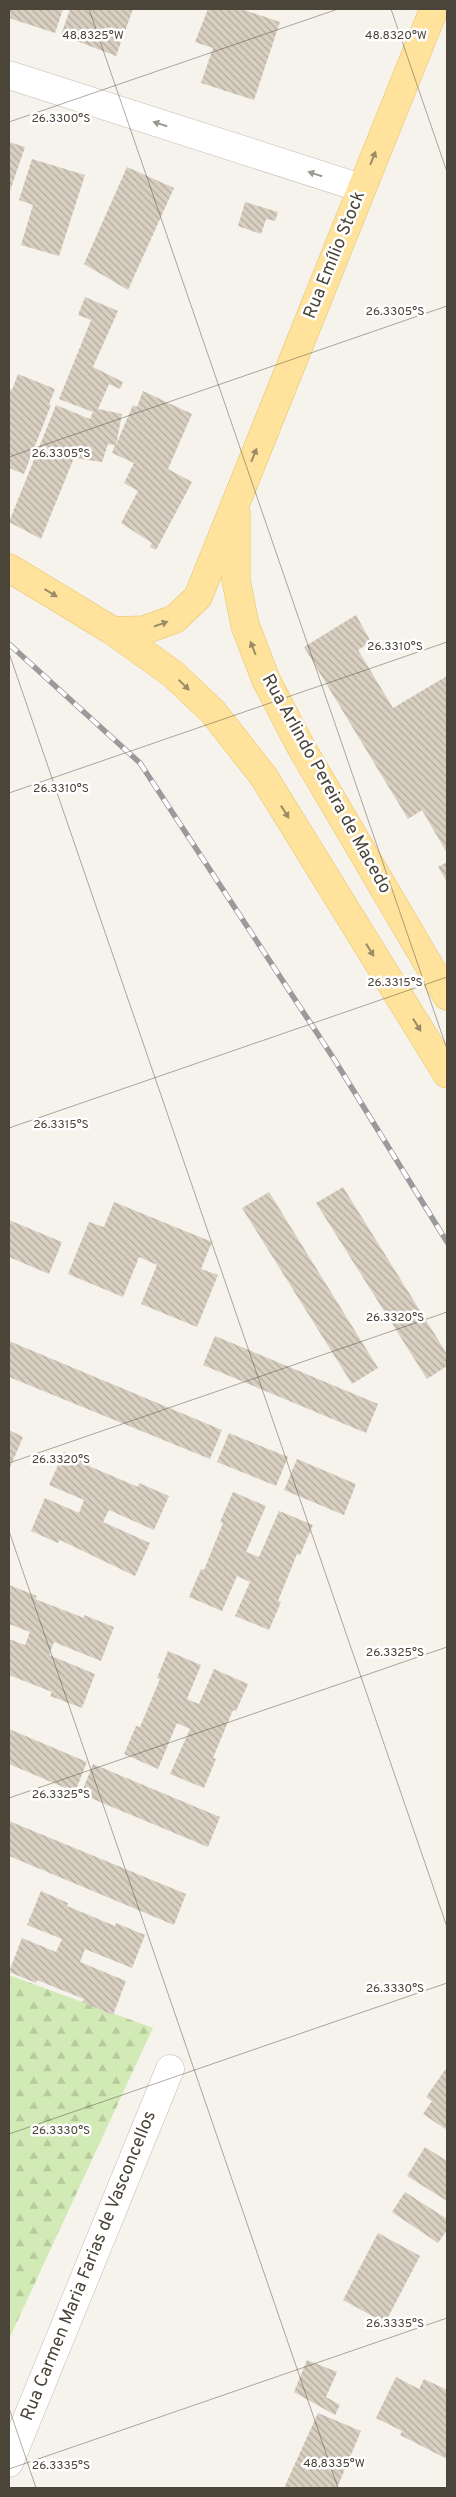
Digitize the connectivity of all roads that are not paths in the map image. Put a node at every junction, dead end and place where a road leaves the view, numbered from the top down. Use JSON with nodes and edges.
{"nodes":[{"id":1,"x":434,"y":9,"type":"edge"},
{"id":2,"x":9,"y":76,"type":"edge"},
{"id":3,"x":361,"y":188,"type":"junction"},
{"id":4,"x":236,"y":500,"type":"junction"},
{"id":5,"x":9,"y":568,"type":"edge"},
{"id":6,"x":113,"y":630,"type":"junction"},
{"id":7,"x":447,"y":996,"type":"edge"},
{"id":8,"x":447,"y":1074,"type":"edge"},
{"id":9,"x":170,"y":2069,"type":"dead end"},
{"id":10,"x":9,"y":2463,"type":"edge"}],
"edges":[{"from":3,"to":1,"type":"main road","name":"Rua Emílio Stock","one_way":true},
{"from":3,"to":2,"type":"street","one_way":true},
{"from":4,"to":3,"type":"main road","name":"Rua Emílio Stock","one_way":true},
{"from":6,"to":4,"type":"main road","name":"Rua Emílio Stock","one_way":true},
{"from":7,"to":4,"type":"main road","name":"Rua Arlindo Pereira de Macedo","one_way":true},
{"from":5,"to":6,"type":"main road","one_way":true},
{"from":6,"to":8,"type":"main road","one_way":true},
{"from":9,"to":10,"type":"street","name":"Rua Carmen Maria Farias de Vasconcellos"}]}
